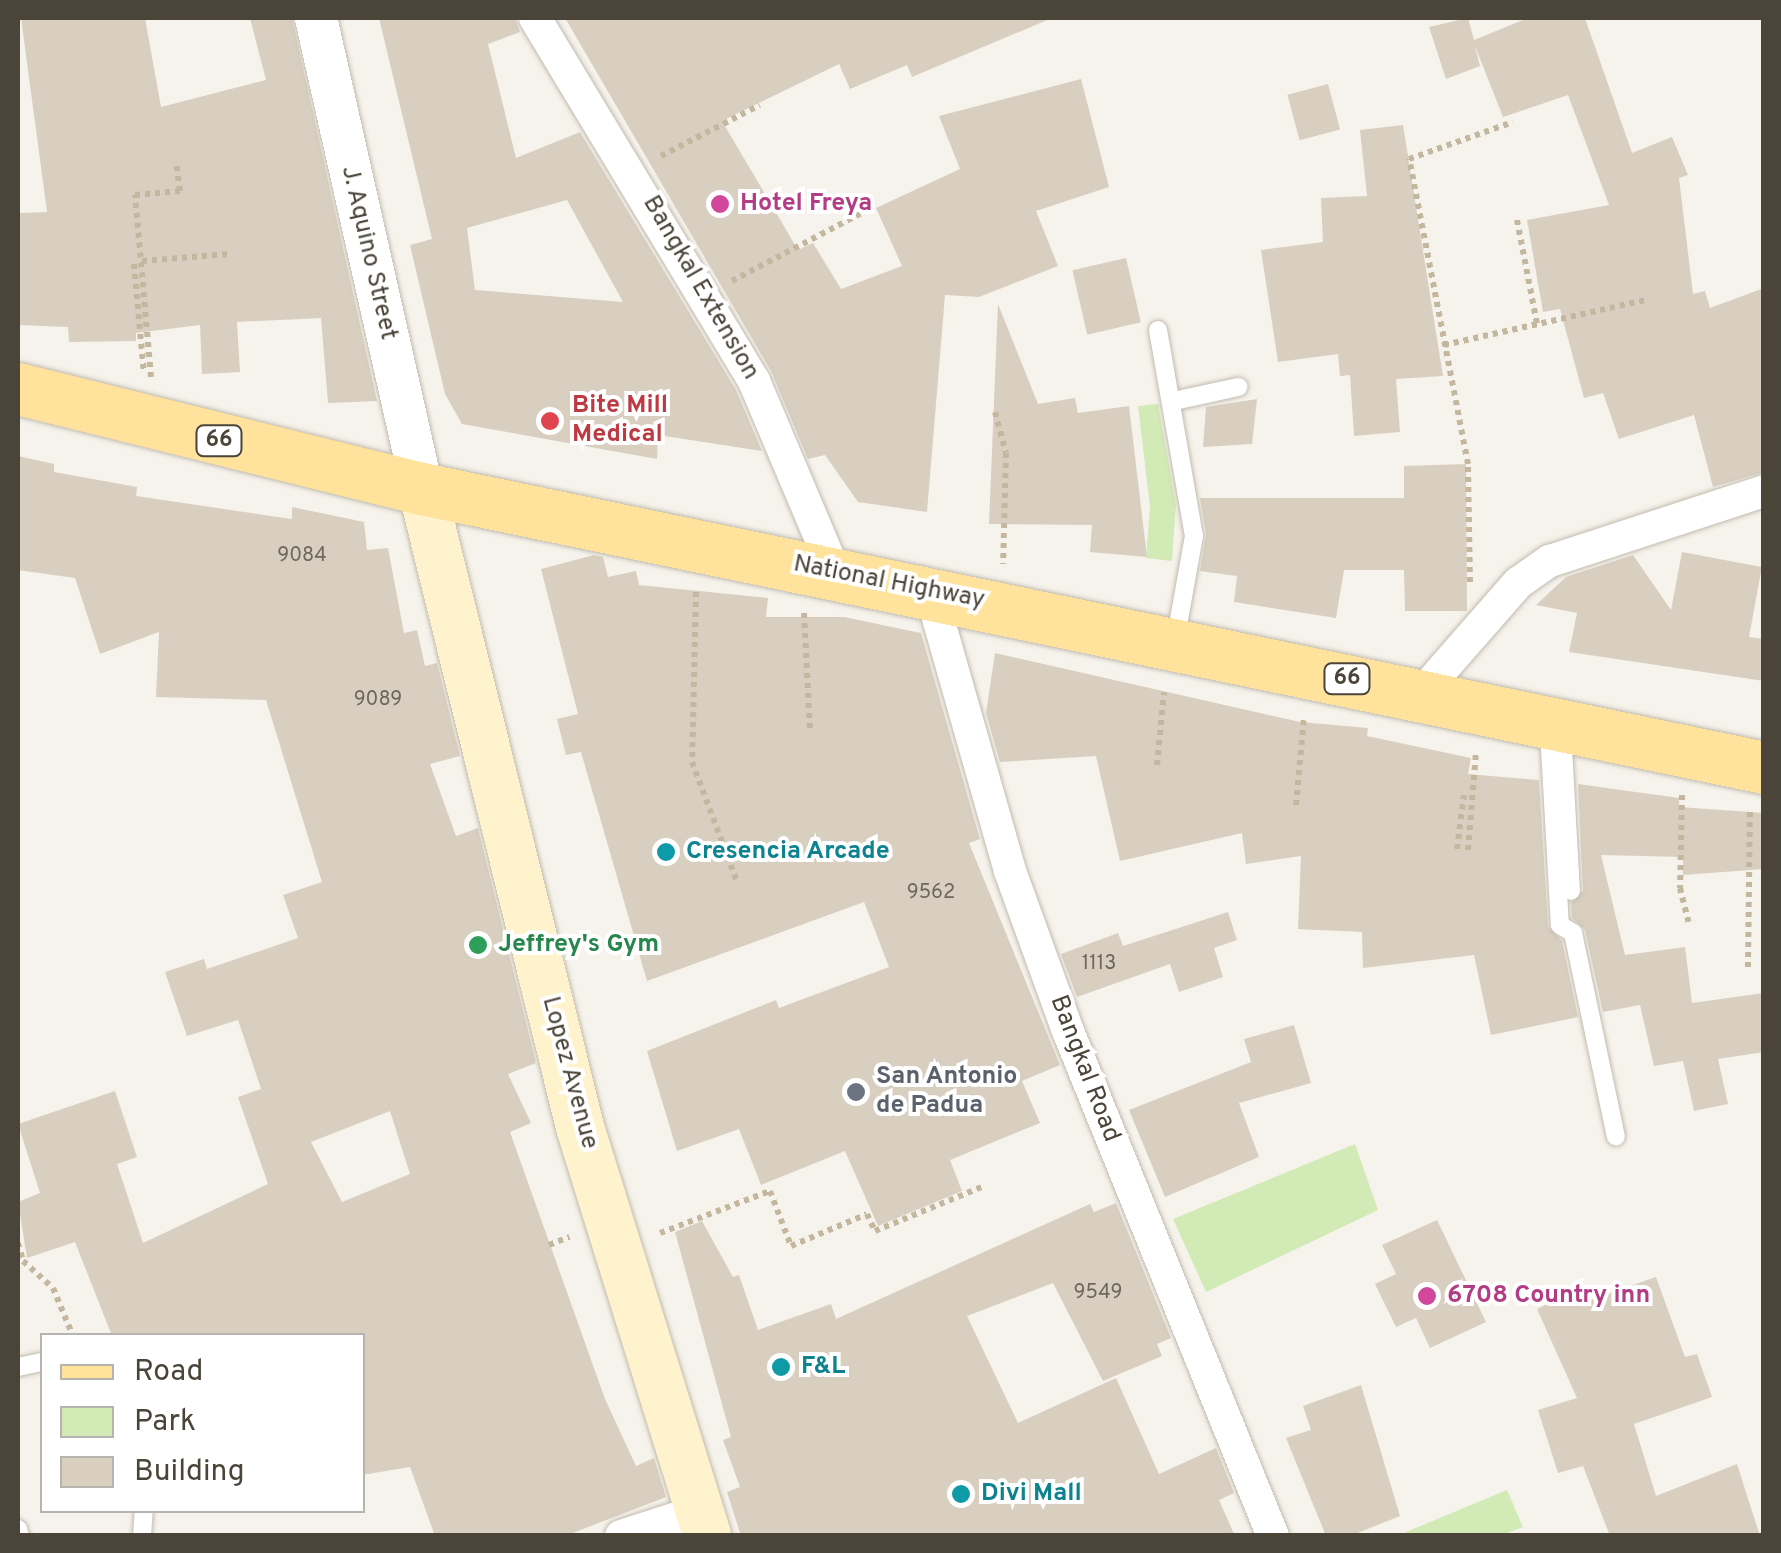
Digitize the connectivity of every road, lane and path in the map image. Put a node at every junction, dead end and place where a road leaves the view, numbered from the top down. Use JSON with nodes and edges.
{"nodes":[{"id":1,"x":316,"y":18,"type":"edge"},
{"id":2,"x":535,"y":18,"type":"edge"},
{"id":3,"x":760,"y":106,"type":"dead end"},
{"id":4,"x":1513,"y":122,"type":"dead end"},
{"id":5,"x":176,"y":164,"type":"dead end"},
{"id":6,"x":633,"y":170,"type":"junction"},
{"id":7,"x":872,"y":206,"type":"dead end"},
{"id":8,"x":1517,"y":220,"type":"dead end"},
{"id":9,"x":230,"y":254,"type":"dead end"},
{"id":10,"x":138,"y":262,"type":"junction"},
{"id":11,"x":704,"y":295,"type":"junction"},
{"id":12,"x":1645,"y":300,"type":"dead end"},
{"id":13,"x":1536,"y":324,"type":"junction"},
{"id":14,"x":140,"y":330,"type":"dead end"},
{"id":15,"x":1158,"y":330,"type":"dead end"},
{"id":16,"x":1444,"y":345,"type":"junction"},
{"id":17,"x":150,"y":363,"type":"dead end"},
{"id":18,"x":1238,"y":387,"type":"dead end"},
{"id":19,"x":18,"y":390,"type":"edge"},
{"id":20,"x":1174,"y":400,"type":"junction"},
{"id":21,"x":995,"y":412,"type":"dead end"},
{"id":22,"x":422,"y":489,"type":"junction"},
{"id":23,"x":1764,"y":490,"type":"edge"},
{"id":24,"x":700,"y":547,"type":"junction"},
{"id":25,"x":820,"y":570,"type":"junction"},
{"id":26,"x":930,"y":590,"type":"junction"},
{"id":27,"x":1002,"y":605,"type":"junction"},
{"id":28,"x":1471,"y":636,"type":"junction"},
{"id":29,"x":1175,"y":642,"type":"junction"},
{"id":30,"x":1308,"y":671,"type":"junction"},
{"id":31,"x":1164,"y":694,"type":"dead end"},
{"id":32,"x":1420,"y":695,"type":"junction"},
{"id":33,"x":1556,"y":729,"type":"junction"},
{"id":34,"x":810,"y":732,"type":"dead end"},
{"id":35,"x":1684,"y":754,"type":"junction"},
{"id":36,"x":1475,"y":758,"type":"dead end"},
{"id":37,"x":1157,"y":765,"type":"dead end"},
{"id":38,"x":1758,"y":767,"type":"edge"},
{"id":39,"x":1464,"y":795,"type":"dead end"},
{"id":40,"x":1296,"y":805,"type":"dead end"},
{"id":41,"x":1457,"y":849,"type":"dead end"},
{"id":42,"x":1468,"y":850,"type":"dead end"},
{"id":43,"x":737,"y":882,"type":"dead end"},
{"id":44,"x":1571,"y":891,"type":"dead end"},
{"id":45,"x":1689,"y":924,"type":"dead end"},
{"id":46,"x":1748,"y":967,"type":"dead end"},
{"id":47,"x":1616,"y":1137,"type":"dead end"},
{"id":48,"x":984,"y":1186,"type":"dead end"},
{"id":49,"x":568,"y":1237,"type":"dead end"},
{"id":50,"x":649,"y":1238,"type":"dead end"},
{"id":51,"x":18,"y":1243,"type":"edge"},
{"id":52,"x":548,"y":1246,"type":"dead end"},
{"id":53,"x":72,"y":1333,"type":"edge"},
{"id":54,"x":704,"y":1522,"type":"edge"},
{"id":55,"x":621,"y":1536,"type":"edge"},
{"id":56,"x":1273,"y":1536,"type":"edge"}],
"edges":[{"from":1,"to":22,"type":"street","name":"J. Aquino Street"},
{"from":2,"to":6,"type":"street","name":"Bangkal Extension"},
{"from":3,"to":6,"type":"path"},
{"from":4,"to":16,"type":"path"},
{"from":5,"to":10,"type":"path"},
{"from":6,"to":11,"type":"street","name":"Bangkal Extension"},
{"from":7,"to":11,"type":"path"},
{"from":8,"to":13,"type":"path"},
{"from":9,"to":10,"type":"path"},
{"from":10,"to":14,"type":"path"},
{"from":10,"to":17,"type":"path"},
{"from":11,"to":25,"type":"street","name":"Bangkal Extension"},
{"from":12,"to":13,"type":"path"},
{"from":13,"to":16,"type":"path"},
{"from":15,"to":20,"type":"lane"},
{"from":16,"to":28,"type":"path"},
{"from":18,"to":20,"type":"lane"},
{"from":19,"to":22,"type":"main road","name":"National Highway","number":"66"},
{"from":20,"to":29,"type":"lane"},
{"from":21,"to":27,"type":"path"},
{"from":22,"to":24,"type":"main road","name":"National Highway","number":"66"},
{"from":22,"to":54,"type":"main road","name":"Lopez Avenue"},
{"from":23,"to":28,"type":"street"},
{"from":24,"to":25,"type":"main road","name":"National Highway","number":"66"},
{"from":24,"to":43,"type":"path"},
{"from":25,"to":26,"type":"main road","name":"National Highway","number":"66"},
{"from":25,"to":34,"type":"path"},
{"from":26,"to":27,"type":"main road","name":"National Highway","number":"66"},
{"from":26,"to":56,"type":"street","name":"Bangkal Road"},
{"from":27,"to":29,"type":"main road","name":"National Highway","number":"66"},
{"from":28,"to":32,"type":"street"},
{"from":29,"to":30,"type":"main road","name":"National Highway","number":"66"},
{"from":30,"to":32,"type":"main road","name":"National Highway","number":"66"},
{"from":30,"to":40,"type":"path"},
{"from":31,"to":37,"type":"path"},
{"from":32,"to":33,"type":"main road","name":"National Highway","number":"66"},
{"from":33,"to":35,"type":"main road","name":"National Highway","number":"66"},
{"from":33,"to":44,"type":"lane"},
{"from":33,"to":47,"type":"lane"},
{"from":35,"to":38,"type":"main road","name":"National Highway","number":"66"},
{"from":35,"to":45,"type":"path"},
{"from":36,"to":42,"type":"path"},
{"from":38,"to":46,"type":"path"},
{"from":39,"to":41,"type":"path"},
{"from":48,"to":50,"type":"path"},
{"from":49,"to":52,"type":"path"},
{"from":51,"to":53,"type":"path"},
{"from":54,"to":55,"type":"street"}]}
